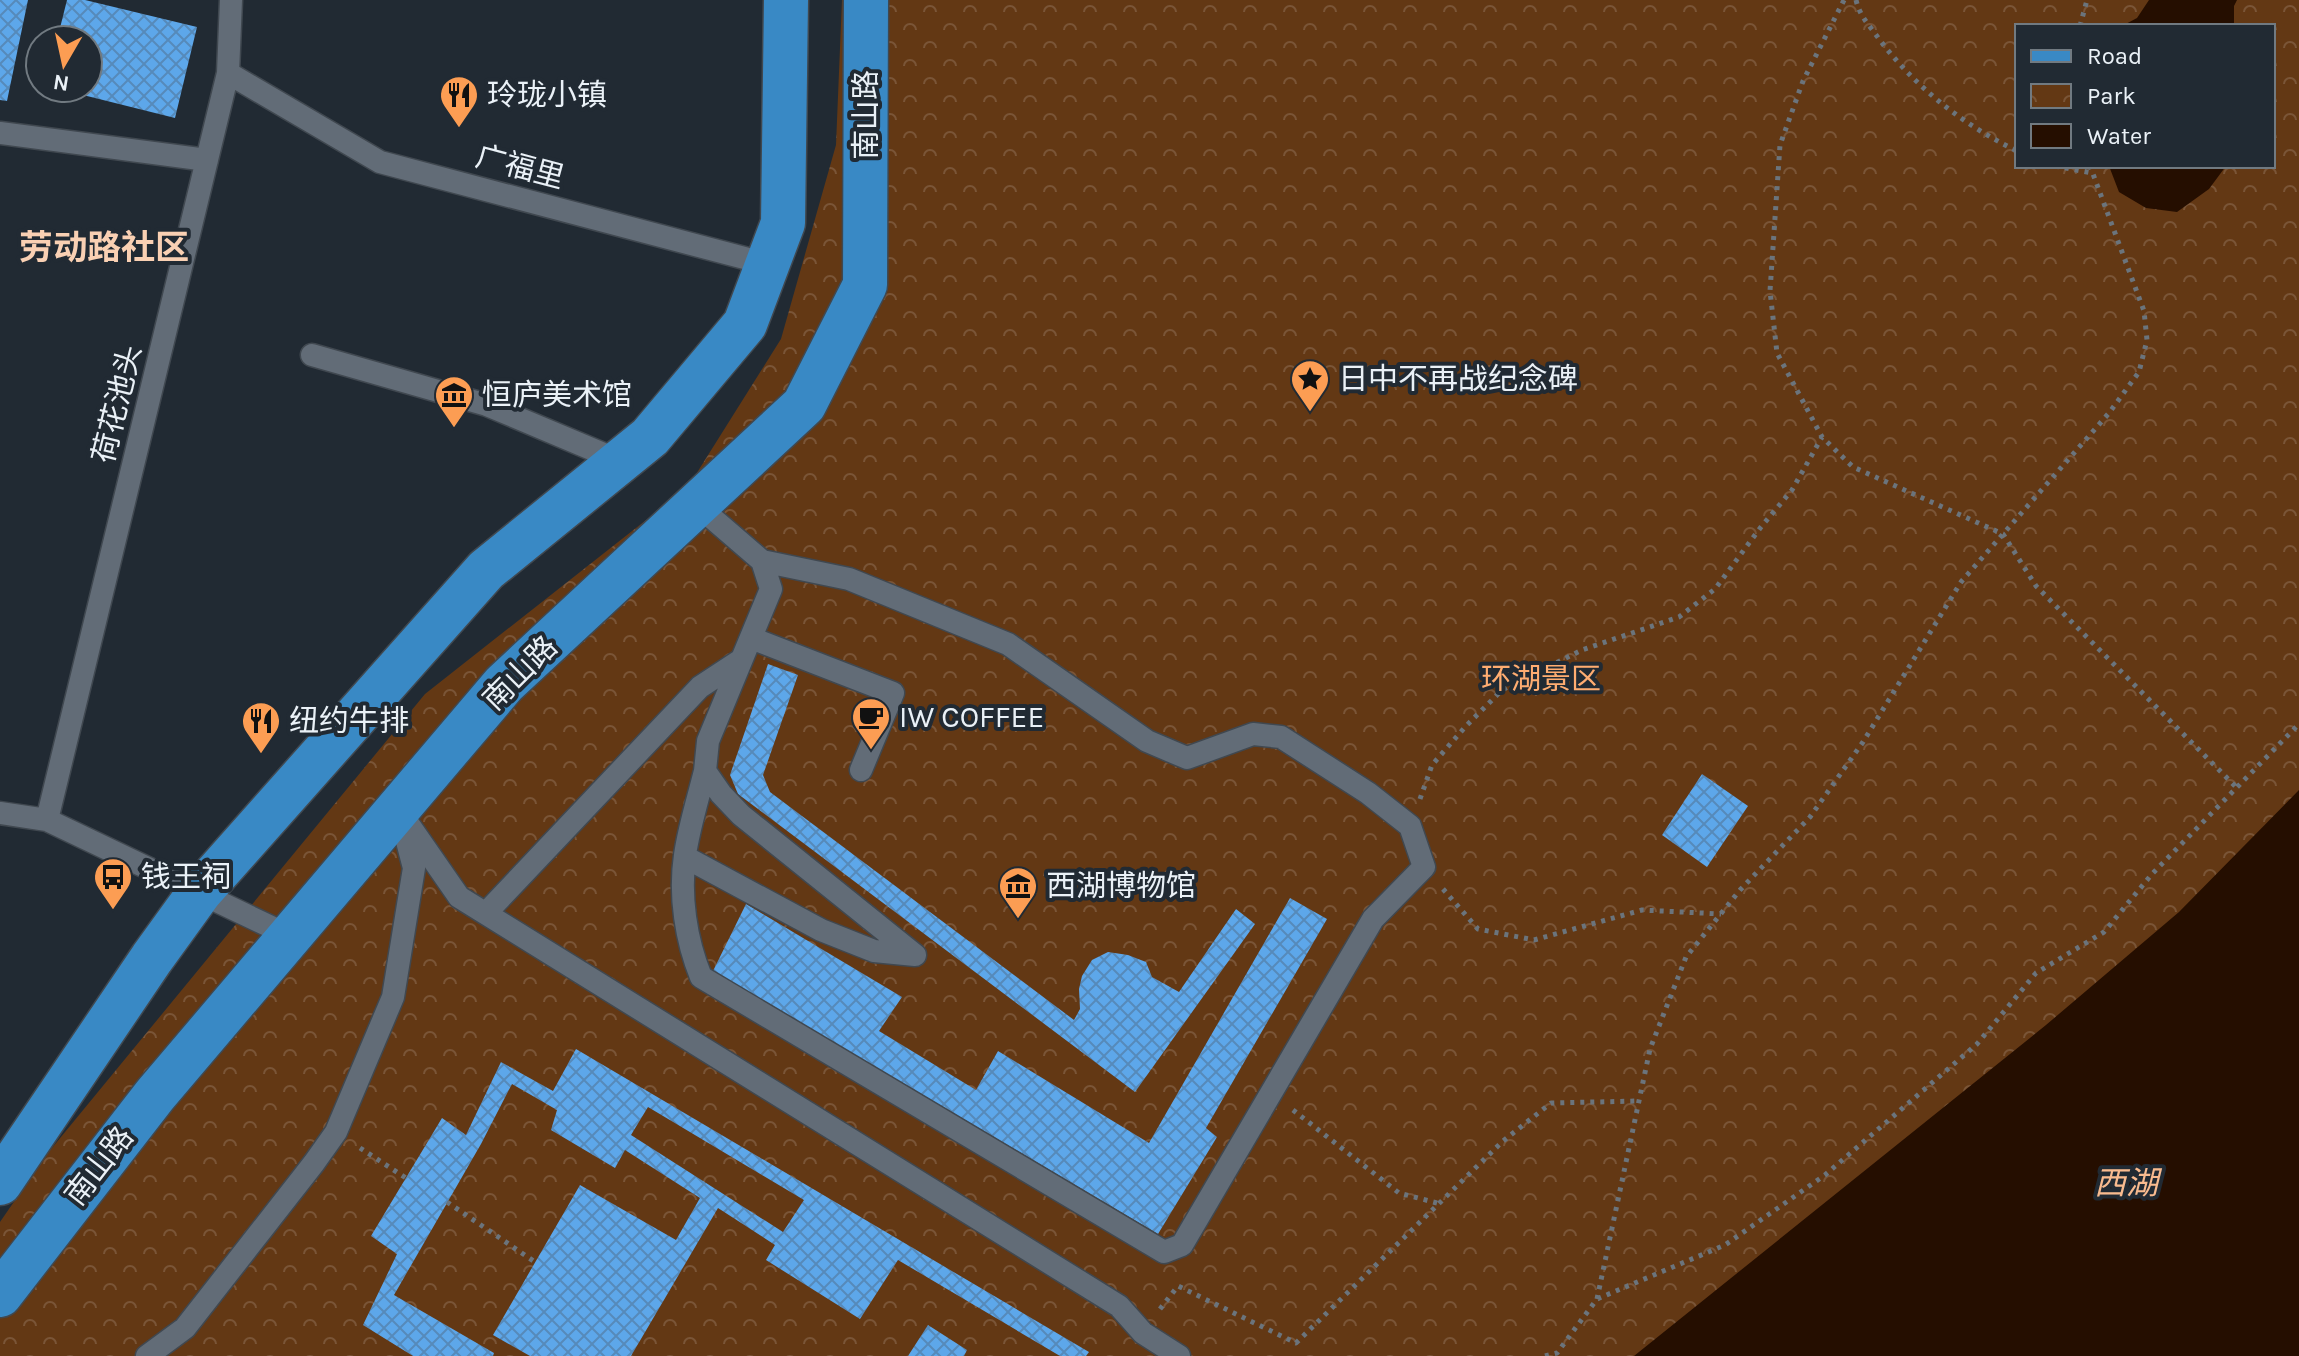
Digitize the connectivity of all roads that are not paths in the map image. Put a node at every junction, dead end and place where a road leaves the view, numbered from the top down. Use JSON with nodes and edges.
{"nodes":[{"id":1,"x":231,"y":0,"type":"edge"},
{"id":2,"x":786,"y":0,"type":"edge"},
{"id":3,"x":866,"y":0,"type":"edge"},
{"id":4,"x":228,"y":73,"type":"junction"},
{"id":5,"x":0,"y":133,"type":"edge"},
{"id":6,"x":207,"y":160,"type":"junction"},
{"id":7,"x":767,"y":264,"type":"junction"},
{"id":8,"x":312,"y":355,"type":"dead end"},
{"id":9,"x":620,"y":461,"type":"junction"},
{"id":10,"x":697,"y":505,"type":"junction"},
{"id":11,"x":762,"y":561,"type":"junction"},
{"id":12,"x":751,"y":638,"type":"junction"},
{"id":13,"x":741,"y":660,"type":"junction"},
{"id":14,"x":861,"y":770,"type":"dead end"},
{"id":15,"x":705,"y":771,"type":"junction"},
{"id":16,"x":398,"y":809,"type":"junction"},
{"id":17,"x":0,"y":813,"type":"edge"},
{"id":18,"x":47,"y":820,"type":"junction"},
{"id":19,"x":685,"y":857,"type":"junction"},
{"id":20,"x":199,"y":893,"type":"junction"},
{"id":21,"x":486,"y":913,"type":"junction"},
{"id":22,"x":290,"y":936,"type":"junction"},
{"id":23,"x":0,"y":1183,"type":"edge"},
{"id":24,"x":0,"y":1295,"type":"edge"},
{"id":25,"x":147,"y":1356,"type":"edge"},
{"id":26,"x":1179,"y":1356,"type":"edge"}],
"edges":[{"from":1,"to":4,"type":"lane","name":"荷花池头"},
{"from":2,"to":7,"type":"main road"},
{"from":3,"to":10,"type":"main road","name":"南山路"},
{"from":4,"to":6,"type":"lane","name":"荷花池头"},
{"from":4,"to":7,"type":"lane","name":"广福里"},
{"from":5,"to":6,"type":"lane"},
{"from":6,"to":18,"type":"lane","name":"荷花池头"},
{"from":7,"to":9,"type":"main road"},
{"from":8,"to":9,"type":"lane"},
{"from":9,"to":20,"type":"main road"},
{"from":10,"to":11,"type":"lane"},
{"from":10,"to":16,"type":"main road","name":"南山路"},
{"from":11,"to":12,"type":"lane"},
{"from":11,"to":19,"type":"lane"},
{"from":12,"to":13,"type":"lane"},
{"from":12,"to":14,"type":"lane"},
{"from":13,"to":15,"type":"lane"},
{"from":13,"to":21,"type":"lane"},
{"from":15,"to":19,"type":"lane"},
{"from":15,"to":19,"type":"lane"},
{"from":16,"to":21,"type":"lane"},
{"from":16,"to":22,"type":"main road","name":"南山路"},
{"from":16,"to":25,"type":"lane"},
{"from":17,"to":18,"type":"lane"},
{"from":18,"to":20,"type":"lane"},
{"from":20,"to":22,"type":"lane"},
{"from":20,"to":23,"type":"main road"},
{"from":21,"to":26,"type":"lane"},
{"from":22,"to":24,"type":"main road","name":"南山路"}]}
